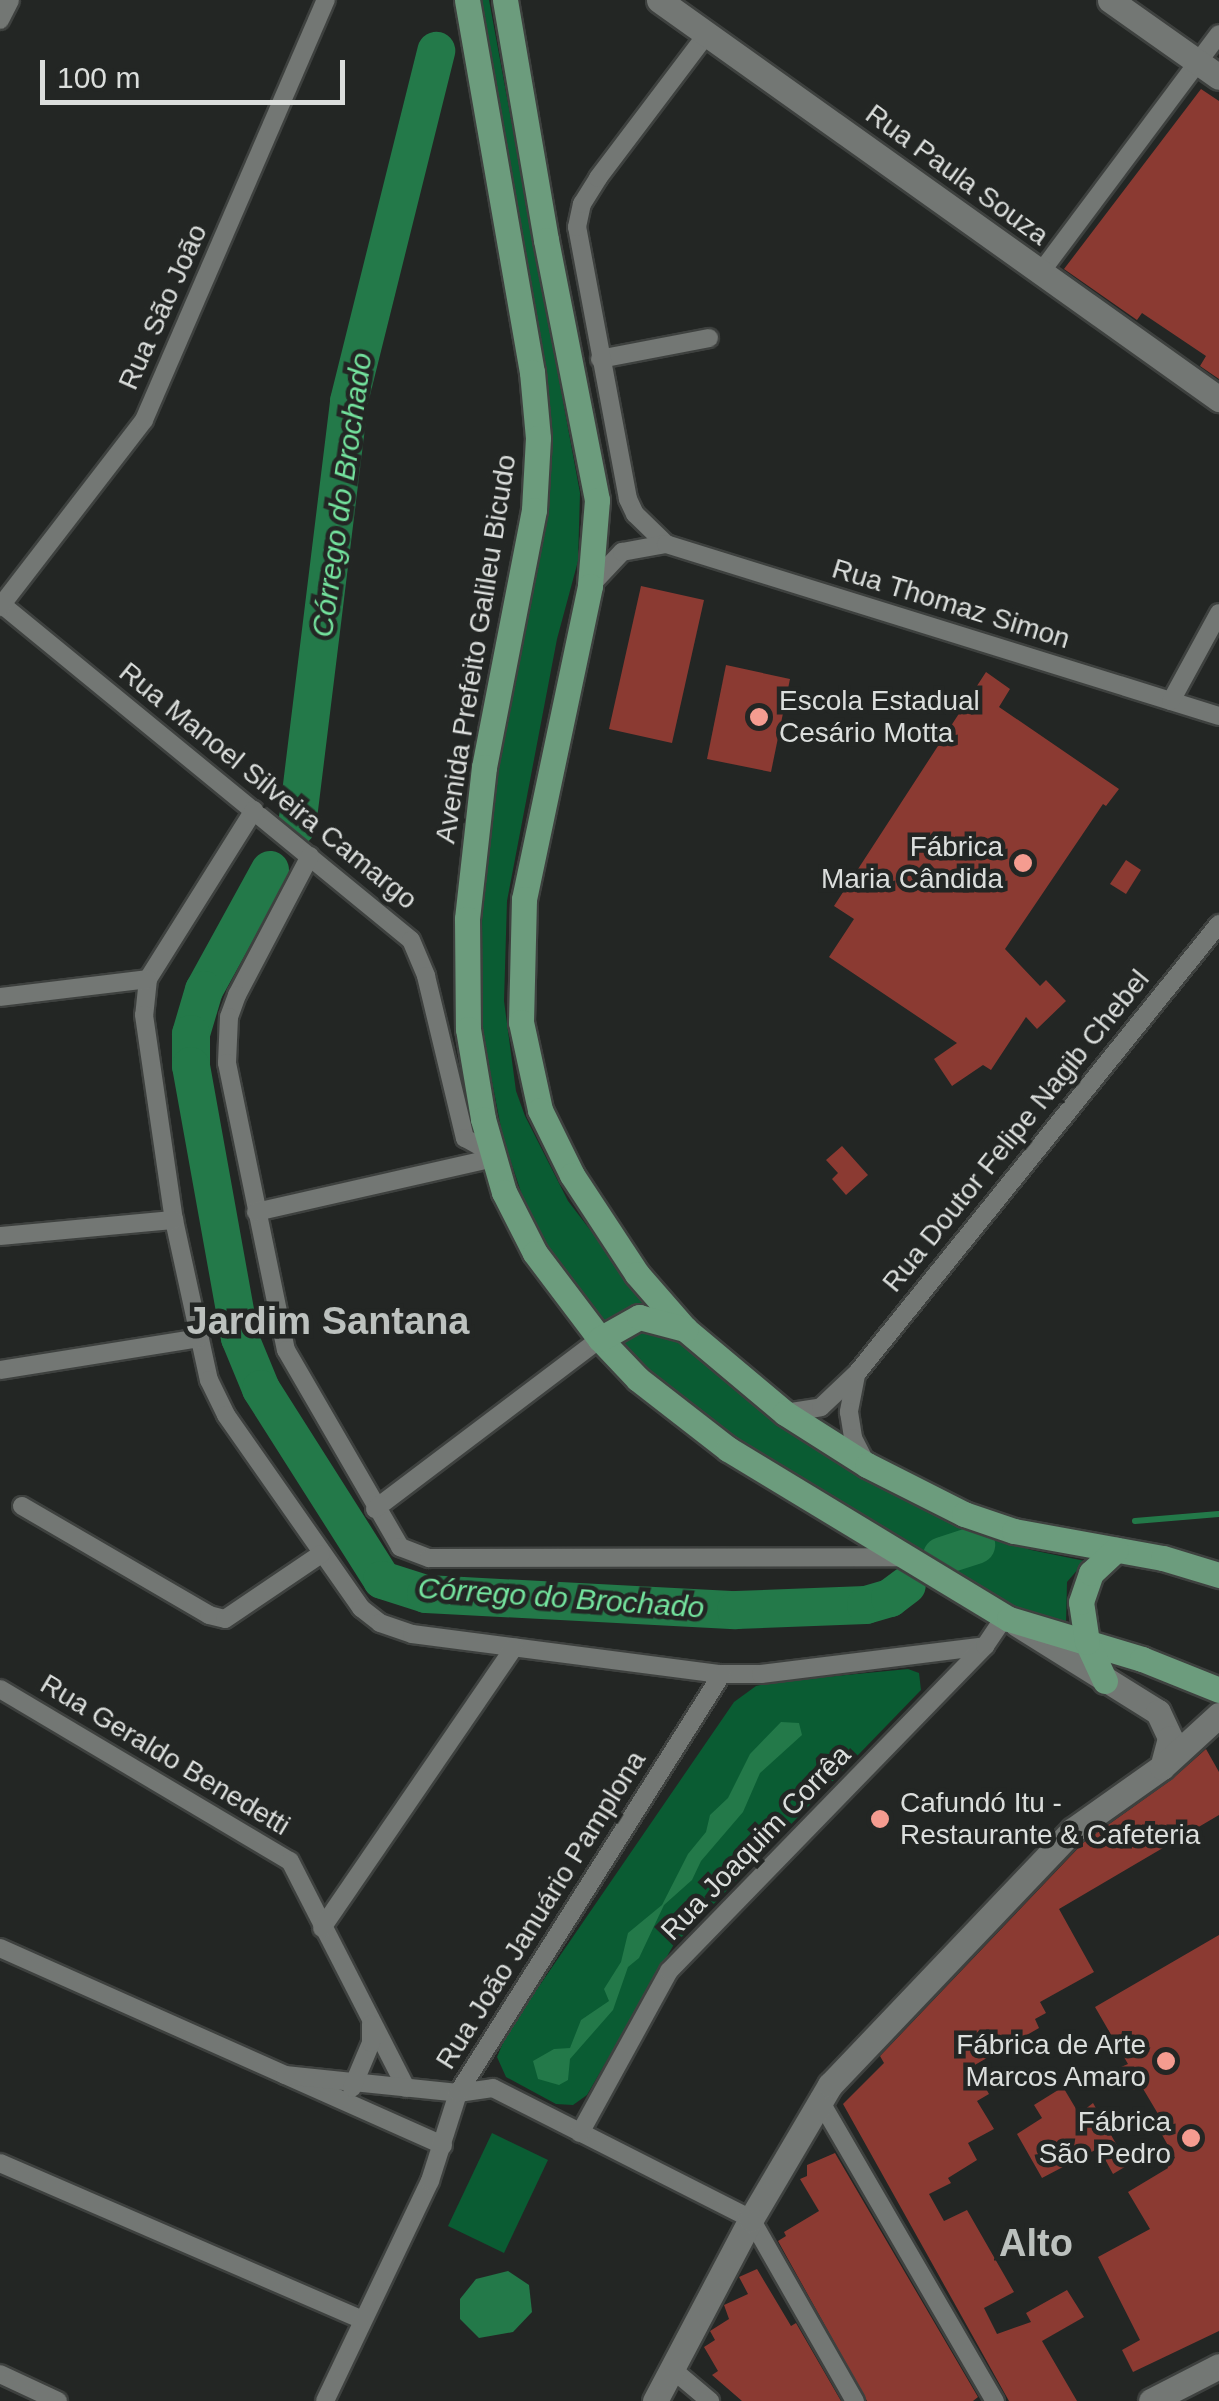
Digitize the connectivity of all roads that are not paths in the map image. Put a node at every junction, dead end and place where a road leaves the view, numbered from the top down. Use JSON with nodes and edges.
{"nodes":[{"id":1,"x":10,"y":0,"type":"edge"},
{"id":2,"x":326,"y":0,"type":"edge"},
{"id":3,"x":466,"y":0,"type":"edge"},
{"id":4,"x":506,"y":0,"type":"edge"},
{"id":5,"x":659,"y":0,"type":"edge"},
{"id":6,"x":1110,"y":0,"type":"edge"},
{"id":7,"x":0,"y":20,"type":"edge"},
{"id":8,"x":707,"y":34,"type":"junction"},
{"id":9,"x":1219,"y":34,"type":"edge"},
{"id":10,"x":1208,"y":70,"type":"edge"},
{"id":11,"x":1041,"y":272,"type":"junction"},
{"id":12,"x":708,"y":338,"type":"dead end"},
{"id":13,"x":600,"y":359,"type":"junction"},
{"id":14,"x":1219,"y":399,"type":"edge"},
{"id":15,"x":666,"y":544,"type":"junction"},
{"id":16,"x":590,"y":586,"type":"junction"},
{"id":17,"x":1,"y":605,"type":"edge"},
{"id":18,"x":1219,"y":614,"type":"edge"},
{"id":19,"x":1171,"y":701,"type":"junction"},
{"id":20,"x":1219,"y":716,"type":"edge"},
{"id":21,"x":254,"y":810,"type":"junction"},
{"id":22,"x":310,"y":856,"type":"junction"},
{"id":23,"x":1219,"y":924,"type":"edge"},
{"id":24,"x":148,"y":979,"type":"junction"},
{"id":25,"x":0,"y":997,"type":"edge"},
{"id":26,"x":491,"y":1155,"type":"junction"},
{"id":27,"x":256,"y":1212,"type":"junction"},
{"id":28,"x":174,"y":1220,"type":"junction"},
{"id":29,"x":0,"y":1236,"type":"edge"},
{"id":30,"x":685,"y":1329,"type":"junction"},
{"id":31,"x":199,"y":1338,"type":"junction"},
{"id":32,"x":600,"y":1338,"type":"junction"},
{"id":33,"x":0,"y":1370,"type":"edge"},
{"id":34,"x":857,"y":1373,"type":"junction"},
{"id":35,"x":785,"y":1413,"type":"junction"},
{"id":36,"x":866,"y":1465,"type":"junction"},
{"id":37,"x":22,"y":1506,"type":"dead end"},
{"id":38,"x":375,"y":1509,"type":"junction"},
{"id":39,"x":1116,"y":1550,"type":"junction"},
{"id":40,"x":321,"y":1554,"type":"junction"},
{"id":41,"x":900,"y":1556,"type":"junction"},
{"id":42,"x":1219,"y":1575,"type":"edge"},
{"id":43,"x":1007,"y":1617,"type":"junction"},
{"id":44,"x":1087,"y":1642,"type":"junction"},
{"id":45,"x":986,"y":1646,"type":"junction"},
{"id":46,"x":514,"y":1648,"type":"junction"},
{"id":47,"x":722,"y":1674,"type":"junction"},
{"id":48,"x":1105,"y":1681,"type":"junction"},
{"id":49,"x":0,"y":1689,"type":"edge"},
{"id":50,"x":1219,"y":1690,"type":"edge"},
{"id":51,"x":1219,"y":1715,"type":"edge"},
{"id":52,"x":1162,"y":1766,"type":"junction"},
{"id":53,"x":322,"y":1928,"type":"junction"},
{"id":54,"x":0,"y":1948,"type":"edge"},
{"id":55,"x":371,"y":2024,"type":"junction"},
{"id":56,"x":285,"y":2075,"type":"junction"},
{"id":57,"x":351,"y":2082,"type":"junction"},
{"id":58,"x":406,"y":2088,"type":"junction"},
{"id":59,"x":458,"y":2093,"type":"junction"},
{"id":60,"x":819,"y":2099,"type":"junction"},
{"id":61,"x":360,"y":2108,"type":"junction"},
{"id":62,"x":580,"y":2133,"type":"junction"},
{"id":63,"x":444,"y":2144,"type":"junction"},
{"id":64,"x":0,"y":2163,"type":"edge"},
{"id":65,"x":751,"y":2219,"type":"junction"},
{"id":66,"x":362,"y":2320,"type":"junction"},
{"id":67,"x":1219,"y":2366,"type":"edge"},
{"id":68,"x":672,"y":2369,"type":"junction"},
{"id":69,"x":0,"y":2374,"type":"edge"},
{"id":70,"x":58,"y":2401,"type":"edge"},
{"id":71,"x":325,"y":2401,"type":"edge"},
{"id":72,"x":654,"y":2401,"type":"edge"},
{"id":73,"x":710,"y":2401,"type":"edge"},
{"id":74,"x":855,"y":2401,"type":"edge"},
{"id":75,"x":995,"y":2401,"type":"edge"},
{"id":76,"x":1150,"y":2401,"type":"edge"}],
"edges":[{"from":1,"to":7,"type":"street"},
{"from":2,"to":17,"type":"street","name":"Rua São João"},
{"from":3,"to":26,"type":"main road","name":"Avenida Prefeito Galileu Bicudo"},
{"from":4,"to":16,"type":"main road"},
{"from":5,"to":8,"type":"main road","name":"Rua Paula Souza"},
{"from":6,"to":10,"type":"main road"},
{"from":8,"to":11,"type":"main road","name":"Rua Paula Souza"},
{"from":8,"to":13,"type":"street","name":"Rua Thomaz Simon"},
{"from":9,"to":10,"type":"street"},
{"from":10,"to":11,"type":"street"},
{"from":11,"to":14,"type":"main road","name":"Rua Paula Souza"},
{"from":12,"to":13,"type":"street"},
{"from":13,"to":15,"type":"street","name":"Rua Thomaz Simon"},
{"from":15,"to":16,"type":"street"},
{"from":15,"to":19,"type":"street","name":"Rua Thomaz Simon"},
{"from":16,"to":30,"type":"main road"},
{"from":17,"to":21,"type":"street","name":"Rua Manoel Silveira Camargo"},
{"from":18,"to":19,"type":"street"},
{"from":19,"to":20,"type":"street","name":"Rua Thomaz Simon"},
{"from":21,"to":22,"type":"street","name":"Rua Manoel Silveira Camargo"},
{"from":21,"to":24,"type":"street"},
{"from":22,"to":26,"type":"street","name":"Rua Manoel Silveira Camargo"},
{"from":22,"to":27,"type":"street"},
{"from":23,"to":34,"type":"street","name":"Rua Doutor Felipe Nagib Chebel"},
{"from":24,"to":25,"type":"street"},
{"from":24,"to":28,"type":"street"},
{"from":26,"to":27,"type":"street"},
{"from":26,"to":32,"type":"main road","name":"Avenida Prefeito Galileu Bicudo"},
{"from":27,"to":38,"type":"street"},
{"from":28,"to":29,"type":"street"},
{"from":28,"to":31,"type":"street"},
{"from":30,"to":32,"type":"main road"},
{"from":30,"to":35,"type":"main road"},
{"from":31,"to":33,"type":"street"},
{"from":31,"to":40,"type":"street"},
{"from":32,"to":38,"type":"street"},
{"from":32,"to":41,"type":"main road","name":"Avenida Prefeito Galileu Bicudo"},
{"from":34,"to":35,"type":"street","name":"Rua Doutor Felipe Nagib Chebel"},
{"from":34,"to":36,"type":"street"},
{"from":35,"to":36,"type":"main road"},
{"from":36,"to":39,"type":"main road"},
{"from":37,"to":40,"type":"street"},
{"from":38,"to":41,"type":"street"},
{"from":39,"to":42,"type":"main road"},
{"from":39,"to":44,"type":"main road"},
{"from":40,"to":46,"type":"street"},
{"from":41,"to":43,"type":"main road","name":"Avenida Prefeito Galileu Bicudo"},
{"from":43,"to":44,"type":"main road","name":"Avenida Prefeito Galileu Bicudo"},
{"from":43,"to":45,"type":"street","name":"Rua Joaquim Corrêa"},
{"from":43,"to":48,"type":"main road"},
{"from":44,"to":48,"type":"main road"},
{"from":44,"to":50,"type":"main road","name":"Avenida Prefeito Galileu Bicudo"},
{"from":45,"to":47,"type":"street"},
{"from":45,"to":62,"type":"street","name":"Rua Joaquim Corrêa"},
{"from":46,"to":47,"type":"street"},
{"from":46,"to":53,"type":"street"},
{"from":47,"to":59,"type":"street","name":"Rua João Januário Pamplona"},
{"from":48,"to":52,"type":"main road"},
{"from":49,"to":53,"type":"street","name":"Rua Geraldo Benedetti"},
{"from":51,"to":52,"type":"main road"},
{"from":52,"to":60,"type":"main road"},
{"from":53,"to":55,"type":"street","name":"Rua Geraldo Benedetti"},
{"from":54,"to":56,"type":"street"},
{"from":55,"to":57,"type":"street"},
{"from":55,"to":58,"type":"street","name":"Rua Geraldo Benedetti"},
{"from":56,"to":57,"type":"street"},
{"from":56,"to":61,"type":"street"},
{"from":57,"to":58,"type":"street"},
{"from":57,"to":61,"type":"street"},
{"from":58,"to":59,"type":"street"},
{"from":59,"to":62,"type":"street"},
{"from":59,"to":63,"type":"street","name":"Rua João Januário Pamplona"},
{"from":60,"to":65,"type":"main road"},
{"from":60,"to":75,"type":"street"},
{"from":61,"to":63,"type":"street"},
{"from":62,"to":65,"type":"street"},
{"from":63,"to":66,"type":"street","name":"Rua João Januário Pamplona"},
{"from":64,"to":66,"type":"street"},
{"from":65,"to":68,"type":"main road"},
{"from":65,"to":74,"type":"street"},
{"from":66,"to":71,"type":"street","name":"Rua João Januário Pamplona"},
{"from":67,"to":76,"type":"main road"},
{"from":68,"to":72,"type":"main road"},
{"from":68,"to":73,"type":"street"},
{"from":69,"to":70,"type":"street"}]}
